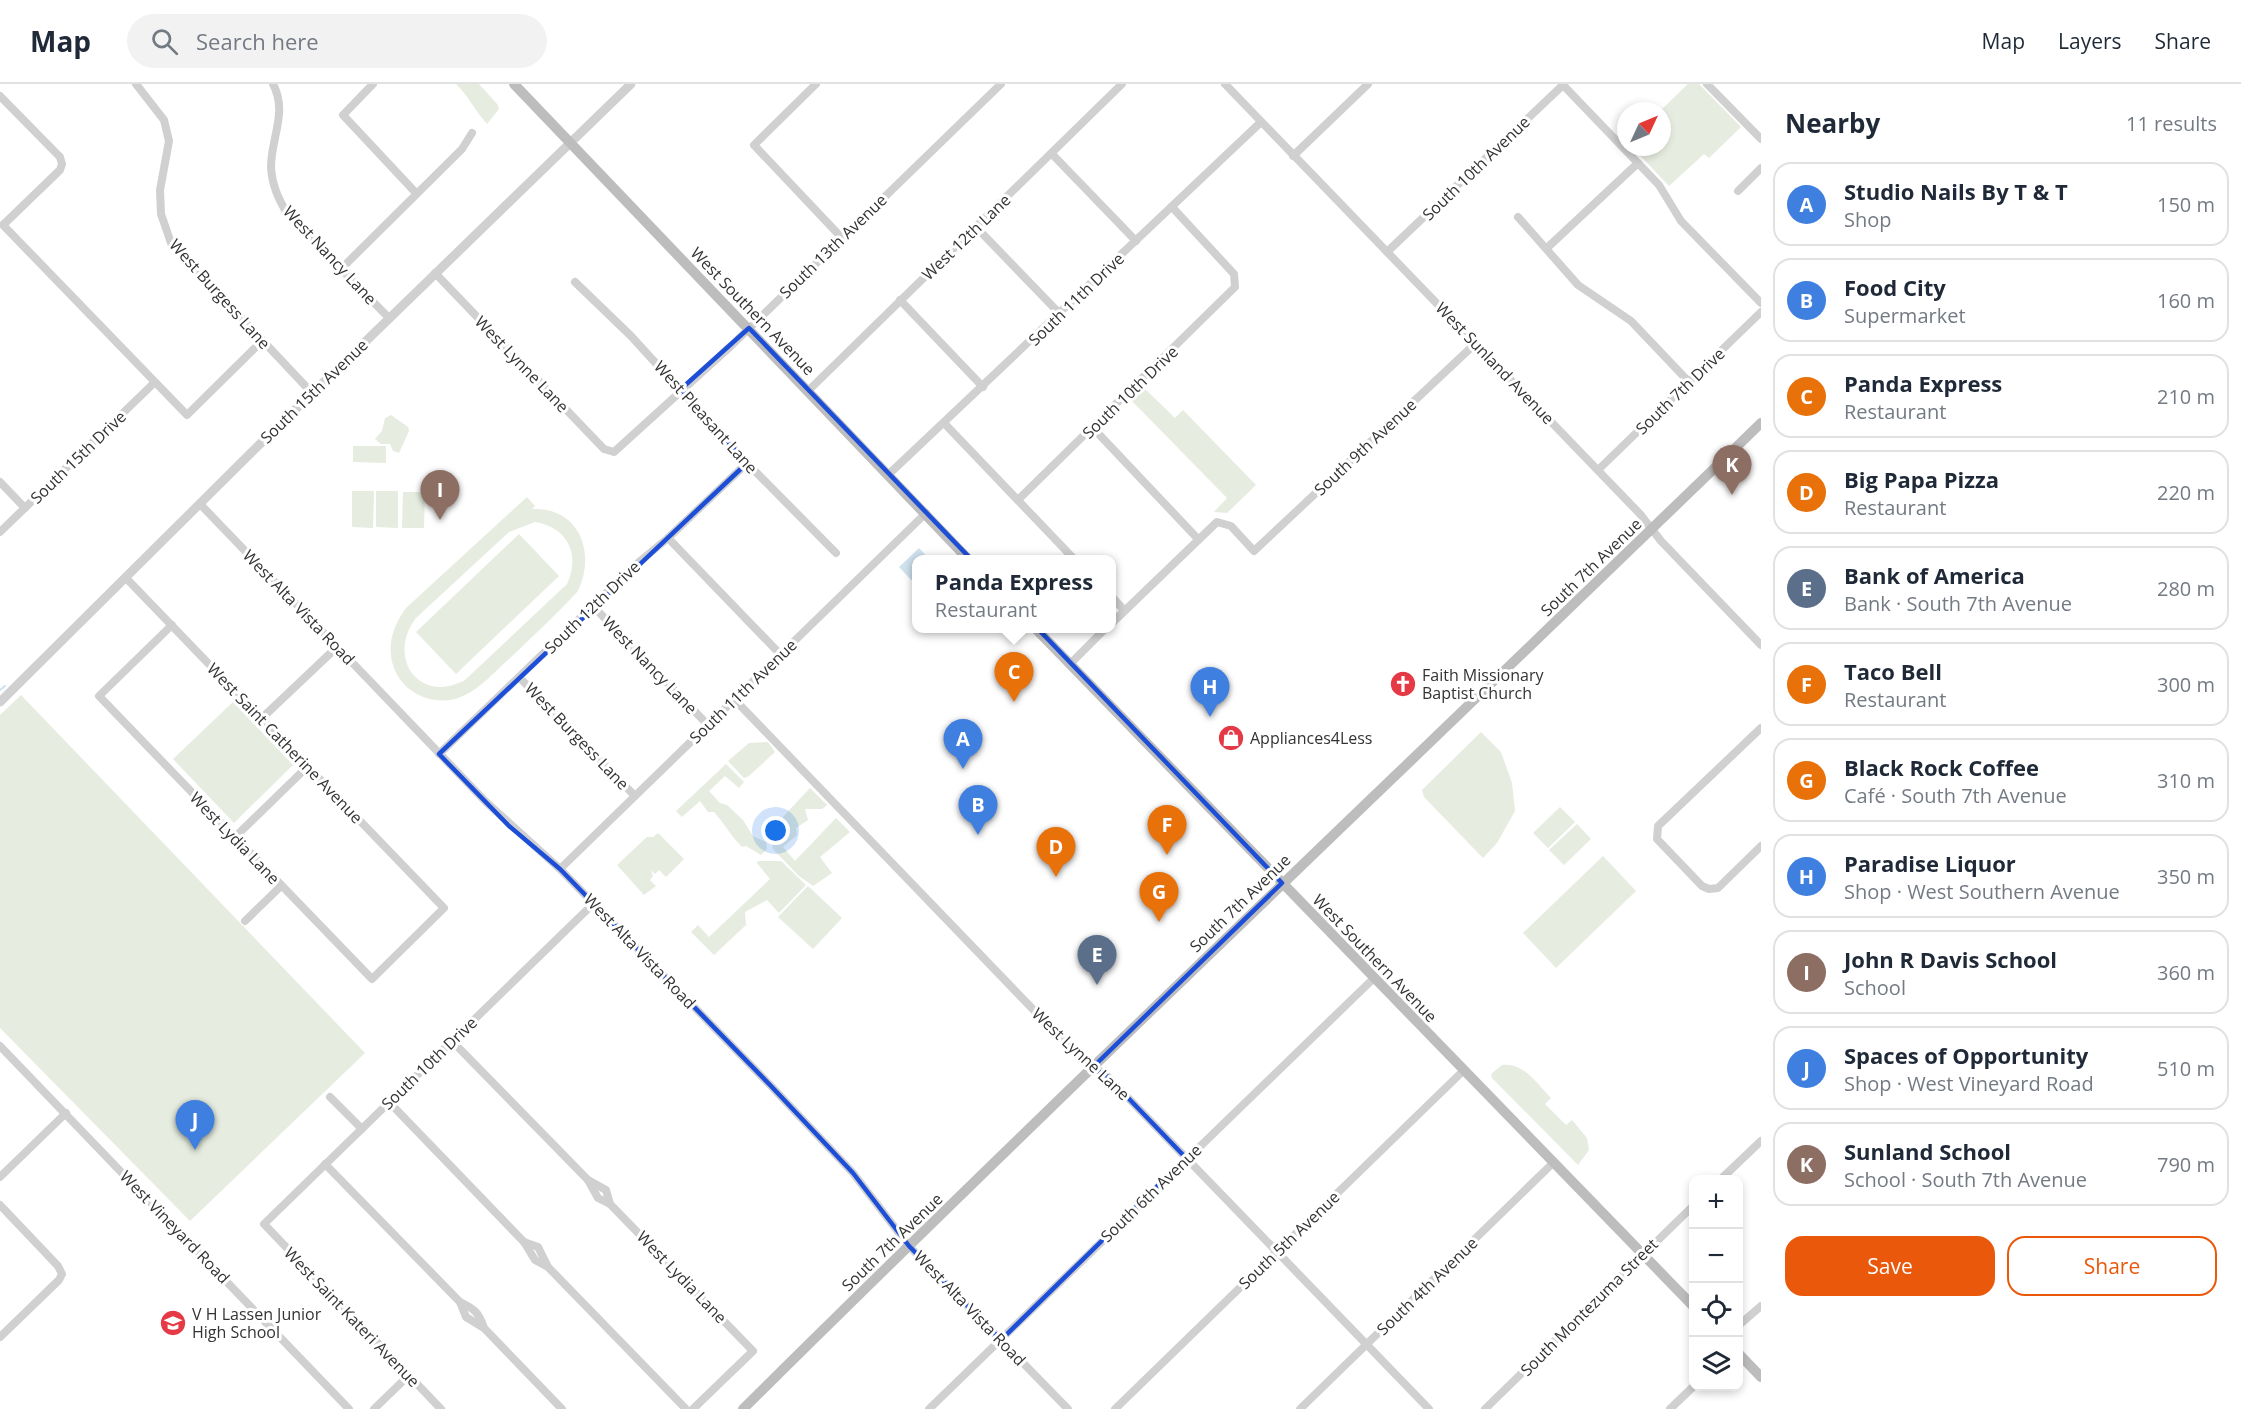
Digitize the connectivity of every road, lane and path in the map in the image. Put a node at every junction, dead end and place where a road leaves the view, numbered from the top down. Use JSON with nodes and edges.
{"nodes":[{"id":1,"x":136,"y":84,"type":"edge"},
{"id":2,"x":273,"y":84,"type":"edge"},
{"id":3,"x":373,"y":84,"type":"edge"},
{"id":4,"x":514,"y":84,"type":"edge"},
{"id":5,"x":631,"y":84,"type":"edge"},
{"id":6,"x":816,"y":84,"type":"edge"},
{"id":7,"x":1001,"y":84,"type":"edge"},
{"id":8,"x":1122,"y":84,"type":"edge"},
{"id":9,"x":1225,"y":84,"type":"edge"},
{"id":10,"x":1368,"y":84,"type":"edge"},
{"id":11,"x":1707,"y":84,"type":"edge"},
{"id":12,"x":1564,"y":85,"type":"edge"},
{"id":13,"x":0,"y":96,"type":"edge"},
{"id":14,"x":1262,"y":122,"type":"junction"},
{"id":15,"x":472,"y":133,"type":"dead end"},
{"id":16,"x":1761,"y":139,"type":"edge"},
{"id":17,"x":570,"y":143,"type":"junction"},
{"id":18,"x":1052,"y":154,"type":"junction"},
{"id":19,"x":1293,"y":156,"type":"junction"},
{"id":20,"x":1638,"y":163,"type":"junction"},
{"id":21,"x":1761,"y":168,"type":"edge"},
{"id":22,"x":1738,"y":191,"type":"dead end"},
{"id":23,"x":416,"y":193,"type":"junction"},
{"id":24,"x":1172,"y":207,"type":"junction"},
{"id":25,"x":1518,"y":217,"type":"dead end"},
{"id":26,"x":976,"y":227,"type":"junction"},
{"id":27,"x":841,"y":237,"type":"junction"},
{"id":28,"x":1136,"y":241,"type":"junction"},
{"id":29,"x":1547,"y":248,"type":"junction"},
{"id":30,"x":1388,"y":252,"type":"junction"},
{"id":31,"x":342,"y":268,"type":"junction"},
{"id":32,"x":435,"y":273,"type":"junction"},
{"id":33,"x":575,"y":282,"type":"dead end"},
{"id":34,"x":900,"y":300,"type":"junction"},
{"id":35,"x":1761,"y":303,"type":"edge"},
{"id":36,"x":1761,"y":312,"type":"edge"},
{"id":37,"x":1060,"y":314,"type":"junction"},
{"id":38,"x":389,"y":318,"type":"junction"},
{"id":39,"x":749,"y":328,"type":"junction"},
{"id":40,"x":262,"y":341,"type":"junction"},
{"id":41,"x":1476,"y":343,"type":"junction"},
{"id":42,"x":155,"y":382,"type":"junction"},
{"id":43,"x":1689,"y":382,"type":"junction"},
{"id":44,"x":983,"y":387,"type":"junction"},
{"id":45,"x":681,"y":389,"type":"junction"},
{"id":46,"x":809,"y":390,"type":"junction"},
{"id":47,"x":312,"y":393,"type":"junction"},
{"id":48,"x":944,"y":423,"type":"junction"},
{"id":49,"x":1761,"y":423,"type":"edge"},
{"id":50,"x":1093,"y":428,"type":"junction"},
{"id":51,"x":610,"y":453,"type":"joint"},
{"id":52,"x":747,"y":463,"type":"junction"},
{"id":53,"x":1598,"y":470,"type":"junction"},
{"id":54,"x":889,"y":474,"type":"junction"},
{"id":55,"x":0,"y":482,"type":"edge"},
{"id":56,"x":1018,"y":500,"type":"junction"},
{"id":57,"x":201,"y":505,"type":"junction"},
{"id":58,"x":25,"y":508,"type":"junction"},
{"id":59,"x":926,"y":513,"type":"junction"},
{"id":60,"x":1651,"y":529,"type":"junction"},
{"id":61,"x":0,"y":532,"type":"edge"},
{"id":62,"x":668,"y":538,"type":"junction"},
{"id":63,"x":1198,"y":539,"type":"junction"},
{"id":64,"x":836,"y":554,"type":"dead end"},
{"id":65,"x":964,"y":555,"type":"edge"},
{"id":66,"x":1070,"y":555,"type":"edge"},
{"id":67,"x":126,"y":578,"type":"junction"},
{"id":68,"x":1116,"y":601,"type":"edge"},
{"id":69,"x":592,"y":605,"type":"junction"},
{"id":70,"x":1124,"y":610,"type":"junction"},
{"id":71,"x":1116,"y":619,"type":"edge"},
{"id":72,"x":172,"y":625,"type":"junction"},
{"id":73,"x":1040,"y":633,"type":"edge"},
{"id":74,"x":1101,"y":633,"type":"edge"},
{"id":75,"x":1761,"y":645,"type":"edge"},
{"id":76,"x":337,"y":647,"type":"junction"},
{"id":77,"x":780,"y":654,"type":"junction"},
{"id":78,"x":1070,"y":664,"type":"junction"},
{"id":79,"x":519,"y":677,"type":"junction"},
{"id":80,"x":734,"y":699,"type":"junction"},
{"id":81,"x":0,"y":702,"type":"edge"},
{"id":82,"x":262,"y":718,"type":"junction"},
{"id":83,"x":708,"y":725,"type":"junction"},
{"id":84,"x":1759,"y":733,"type":"edge"},
{"id":85,"x":439,"y":754,"type":"junction"},
{"id":86,"x":307,"y":767,"type":"junction"},
{"id":87,"x":635,"y":796,"type":"junction"},
{"id":88,"x":234,"y":838,"type":"junction"},
{"id":89,"x":1761,"y":846,"type":"edge"},
{"id":90,"x":560,"y":869,"type":"junction"},
{"id":91,"x":1282,"y":883,"type":"junction"},
{"id":92,"x":281,"y":886,"type":"junction"},
{"id":93,"x":594,"y":903,"type":"junction"},
{"id":94,"x":245,"y":921,"type":"dead end"},
{"id":95,"x":1374,"y":978,"type":"junction"},
{"id":96,"x":372,"y":979,"type":"joint"},
{"id":97,"x":452,"y":1041,"type":"junction"},
{"id":98,"x":0,"y":1046,"type":"edge"},
{"id":99,"x":1092,"y":1068,"type":"junction"},
{"id":100,"x":1464,"y":1071,"type":"junction"},
{"id":101,"x":330,"y":1097,"type":"dead end"},
{"id":102,"x":389,"y":1102,"type":"junction"},
{"id":103,"x":66,"y":1113,"type":"junction"},
{"id":104,"x":362,"y":1129,"type":"junction"},
{"id":105,"x":1761,"y":1141,"type":"edge"},
{"id":106,"x":1186,"y":1158,"type":"junction"},
{"id":107,"x":1553,"y":1163,"type":"junction"},
{"id":108,"x":325,"y":1164,"type":"junction"},
{"id":109,"x":1724,"y":1175,"type":"edge"},
{"id":110,"x":0,"y":1177,"type":"edge"},
{"id":111,"x":0,"y":1205,"type":"edge"},
{"id":112,"x":1689,"y":1210,"type":"edge"},
{"id":113,"x":264,"y":1224,"type":"joint"},
{"id":114,"x":909,"y":1246,"type":"junction"},
{"id":115,"x":1277,"y":1252,"type":"junction"},
{"id":116,"x":1643,"y":1255,"type":"junction"},
{"id":117,"x":1689,"y":1302,"type":"edge"},
{"id":118,"x":1761,"y":1305,"type":"edge"},
{"id":119,"x":1743,"y":1321,"type":"edge"},
{"id":120,"x":0,"y":1337,"type":"edge"},
{"id":121,"x":1001,"y":1340,"type":"junction"},
{"id":122,"x":1367,"y":1344,"type":"junction"},
{"id":123,"x":1743,"y":1358,"type":"edge"},
{"id":124,"x":408,"y":1376,"type":"junction"},
{"id":125,"x":1761,"y":1377,"type":"edge"},
{"id":126,"x":1689,"y":1391,"type":"edge"},
{"id":127,"x":700,"y":1401,"type":"junction"},
{"id":128,"x":349,"y":1409,"type":"edge"},
{"id":129,"x":374,"y":1409,"type":"edge"},
{"id":130,"x":441,"y":1409,"type":"edge"},
{"id":131,"x":562,"y":1409,"type":"edge"},
{"id":132,"x":686,"y":1409,"type":"edge"},
{"id":133,"x":693,"y":1409,"type":"edge"},
{"id":134,"x":708,"y":1409,"type":"edge"},
{"id":135,"x":743,"y":1409,"type":"edge"},
{"id":136,"x":929,"y":1409,"type":"edge"},
{"id":137,"x":1068,"y":1409,"type":"edge"},
{"id":138,"x":1115,"y":1409,"type":"edge"},
{"id":139,"x":1300,"y":1409,"type":"edge"},
{"id":140,"x":1429,"y":1409,"type":"edge"},
{"id":141,"x":1485,"y":1409,"type":"edge"},
{"id":142,"x":1670,"y":1409,"type":"edge"}],
"edges":[{"from":1,"to":40,"type":"street","name":"West Burgess Lane"},
{"from":2,"to":31,"type":"street","name":"West Nancy Lane"},
{"from":3,"to":23,"type":"street"},
{"from":4,"to":17,"type":"main road","name":"West Southern Avenue"},
{"from":5,"to":17,"type":"street","name":"South 15th Avenue"},
{"from":6,"to":27,"type":"street"},
{"from":7,"to":27,"type":"street","name":"South 13th Avenue"},
{"from":8,"to":18,"type":"street","name":"West 12th Lane"},
{"from":9,"to":14,"type":"street","name":"West Sunland Avenue"},
{"from":10,"to":19,"type":"street"},
{"from":11,"to":16,"type":"street"},
{"from":12,"to":20,"type":"street"},
{"from":12,"to":30,"type":"street","name":"South 10th Avenue"},
{"from":13,"to":42,"type":"street"},
{"from":14,"to":19,"type":"street","name":"West Sunland Avenue"},
{"from":14,"to":24,"type":"street","name":"South 11th Drive"},
{"from":15,"to":23,"type":"street"},
{"from":17,"to":32,"type":"street","name":"South 15th Avenue"},
{"from":17,"to":39,"type":"main road","name":"West Southern Avenue"},
{"from":18,"to":26,"type":"street","name":"West 12th Lane"},
{"from":18,"to":28,"type":"street"},
{"from":19,"to":30,"type":"street","name":"West Sunland Avenue"},
{"from":20,"to":29,"type":"street"},
{"from":20,"to":35,"type":"street"},
{"from":21,"to":22,"type":"street"},
{"from":23,"to":31,"type":"street"},
{"from":24,"to":28,"type":"street","name":"South 11th Drive"},
{"from":24,"to":50,"type":"street","name":"South 10th Drive"},
{"from":25,"to":29,"type":"street"},
{"from":26,"to":34,"type":"street","name":"West 12th Lane"},
{"from":26,"to":37,"type":"street"},
{"from":27,"to":39,"type":"street","name":"South 13th Avenue"},
{"from":28,"to":37,"type":"street","name":"South 11th Drive"},
{"from":29,"to":43,"type":"street"},
{"from":30,"to":41,"type":"street","name":"West Sunland Avenue"},
{"from":31,"to":38,"type":"street","name":"West Nancy Lane"},
{"from":32,"to":38,"type":"street","name":"South 15th Avenue"},
{"from":32,"to":51,"type":"street","name":"West Lynne Lane"},
{"from":33,"to":45,"type":"street","name":"West Pleasant Lane"},
{"from":34,"to":44,"type":"street"},
{"from":34,"to":46,"type":"street","name":"West 12th Lane"},
{"from":36,"to":43,"type":"street","name":"South 7th Drive"},
{"from":37,"to":44,"type":"street","name":"South 11th Drive"},
{"from":38,"to":47,"type":"street","name":"South 15th Avenue"},
{"from":39,"to":45,"type":"street","name":"South 13th Avenue"},
{"from":39,"to":46,"type":"main road","name":"West Southern Avenue"},
{"from":40,"to":42,"type":"street"},
{"from":40,"to":47,"type":"street","name":"West Burgess Lane"},
{"from":41,"to":53,"type":"street","name":"West Sunland Avenue"},
{"from":41,"to":63,"type":"street","name":"South 9th Avenue"},
{"from":42,"to":58,"type":"street","name":"South 15th Drive"},
{"from":43,"to":53,"type":"street","name":"South 7th Drive"},
{"from":44,"to":48,"type":"street","name":"South 11th Drive"},
{"from":45,"to":51,"type":"street","name":"South 13th Avenue"},
{"from":45,"to":52,"type":"street","name":"West Pleasant Lane"},
{"from":46,"to":54,"type":"main road","name":"West Southern Avenue"},
{"from":47,"to":57,"type":"street","name":"South 15th Avenue"},
{"from":48,"to":54,"type":"street","name":"South 11th Drive"},
{"from":48,"to":56,"type":"street"},
{"from":49,"to":60,"type":"main road","name":"South 7th Avenue"},
{"from":50,"to":56,"type":"street","name":"South 10th Drive"},
{"from":50,"to":63,"type":"street"},
{"from":52,"to":62,"type":"street","name":"South 12th Drive"},
{"from":52,"to":64,"type":"street","name":"West Pleasant Lane"},
{"from":53,"to":60,"type":"street","name":"West Sunland Avenue"},
{"from":54,"to":59,"type":"main road","name":"West Southern Avenue"},
{"from":55,"to":58,"type":"street"},
{"from":56,"to":66,"type":"street"},
{"from":57,"to":67,"type":"street","name":"South 15th Avenue"},
{"from":57,"to":76,"type":"street","name":"West Alta Vista Road"},
{"from":58,"to":61,"type":"street","name":"South 15th Drive"},
{"from":59,"to":65,"type":"main road","name":"West Southern Avenue"},
{"from":59,"to":77,"type":"street","name":"South 11th Avenue"},
{"from":60,"to":75,"type":"street","name":"West Sunland Avenue"},
{"from":60,"to":91,"type":"main road","name":"South 7th Avenue"},
{"from":62,"to":69,"type":"street","name":"South 12th Drive"},
{"from":62,"to":77,"type":"street"},
{"from":63,"to":70,"type":"street"},
{"from":67,"to":72,"type":"street","name":"West Saint Catherine Avenue"},
{"from":67,"to":81,"type":"street","name":"South 15th Avenue"},
{"from":68,"to":70,"type":"street"},
{"from":69,"to":79,"type":"street","name":"South 12th Drive"},
{"from":69,"to":83,"type":"street","name":"West Nancy Lane"},
{"from":70,"to":71,"type":"street"},
{"from":72,"to":82,"type":"street","name":"West Saint Catherine Avenue"},
{"from":72,"to":88,"type":"street","name":"West Lydia Lane"},
{"from":73,"to":78,"type":"main road","name":"West Southern Avenue"},
{"from":74,"to":78,"type":"street"},
{"from":76,"to":82,"type":"street"},
{"from":76,"to":85,"type":"street","name":"West Alta Vista Road"},
{"from":77,"to":80,"type":"street","name":"South 11th Avenue"},
{"from":78,"to":91,"type":"main road","name":"West Southern Avenue"},
{"from":79,"to":85,"type":"street","name":"South 12th Drive"},
{"from":79,"to":87,"type":"street","name":"West Burgess Lane"},
{"from":80,"to":83,"type":"street","name":"South 11th Avenue"},
{"from":80,"to":99,"type":"street","name":"West Lynne Lane"},
{"from":82,"to":86,"type":"street","name":"West Saint Catherine Avenue"},
{"from":83,"to":87,"type":"street","name":"South 11th Avenue"},
{"from":84,"to":89,"type":"street"},
{"from":85,"to":90,"type":"street","name":"West Alta Vista Road"},
{"from":86,"to":88,"type":"street"},
{"from":86,"to":96,"type":"street","name":"West Saint Catherine Avenue"},
{"from":87,"to":90,"type":"street","name":"South 11th Avenue"},
{"from":88,"to":92,"type":"street","name":"West Lydia Lane"},
{"from":90,"to":93,"type":"street","name":"West Alta Vista Road"},
{"from":91,"to":95,"type":"main road","name":"West Southern Avenue"},
{"from":91,"to":99,"type":"main road","name":"South 7th Avenue"},
{"from":92,"to":94,"type":"street"},
{"from":92,"to":96,"type":"street","name":"West Lydia Lane"},
{"from":93,"to":97,"type":"street","name":"South 10th Drive"},
{"from":93,"to":114,"type":"street","name":"West Alta Vista Road"},
{"from":95,"to":100,"type":"main road","name":"West Southern Avenue"},
{"from":95,"to":106,"type":"street","name":"South 6th Avenue"},
{"from":97,"to":102,"type":"street","name":"South 10th Drive"},
{"from":97,"to":127,"type":"street","name":"West Lydia Lane"},
{"from":98,"to":103,"type":"street","name":"West Vineyard Road"},
{"from":99,"to":106,"type":"street","name":"West Lynne Lane"},
{"from":99,"to":114,"type":"main road","name":"South 7th Avenue"},
{"from":100,"to":107,"type":"main road","name":"West Southern Avenue"},
{"from":100,"to":115,"type":"street","name":"South 5th Avenue"},
{"from":101,"to":104,"type":"street"},
{"from":102,"to":104,"type":"street","name":"South 10th Drive"},
{"from":102,"to":132,"type":"street"},
{"from":103,"to":110,"type":"street"},
{"from":103,"to":128,"type":"street","name":"West Vineyard Road"},
{"from":104,"to":108,"type":"street","name":"South 10th Drive"},
{"from":105,"to":109,"type":"street"},
{"from":106,"to":115,"type":"street","name":"West Lynne Lane"},
{"from":106,"to":121,"type":"street","name":"South 6th Avenue"},
{"from":107,"to":116,"type":"main road","name":"West Southern Avenue"},
{"from":107,"to":122,"type":"street","name":"South 4th Avenue"},
{"from":108,"to":113,"type":"street","name":"South 10th Drive"},
{"from":108,"to":131,"type":"street"},
{"from":111,"to":120,"type":"street"},
{"from":112,"to":116,"type":"street","name":"South Montezuma Street"},
{"from":113,"to":124,"type":"street","name":"West Saint Kateri Avenue"},
{"from":114,"to":121,"type":"street","name":"West Alta Vista Road"},
{"from":114,"to":135,"type":"main road","name":"South 7th Avenue"},
{"from":115,"to":122,"type":"street","name":"West Lynne Lane"},
{"from":115,"to":138,"type":"street","name":"South 5th Avenue"},
{"from":116,"to":117,"type":"main road","name":"West Southern Avenue"},
{"from":116,"to":141,"type":"street","name":"South Montezuma Street"},
{"from":118,"to":119,"type":"street"},
{"from":121,"to":136,"type":"street","name":"South 6th Avenue"},
{"from":121,"to":137,"type":"street","name":"West Alta Vista Road"},
{"from":122,"to":139,"type":"street","name":"South 4th Avenue"},
{"from":122,"to":140,"type":"street","name":"West Lynne Lane"},
{"from":123,"to":125,"type":"main road"},
{"from":124,"to":129,"type":"street"},
{"from":124,"to":130,"type":"street","name":"West Saint Kateri Avenue"},
{"from":126,"to":142,"type":"street"},
{"from":127,"to":133,"type":"street"},
{"from":127,"to":134,"type":"street"}]}
